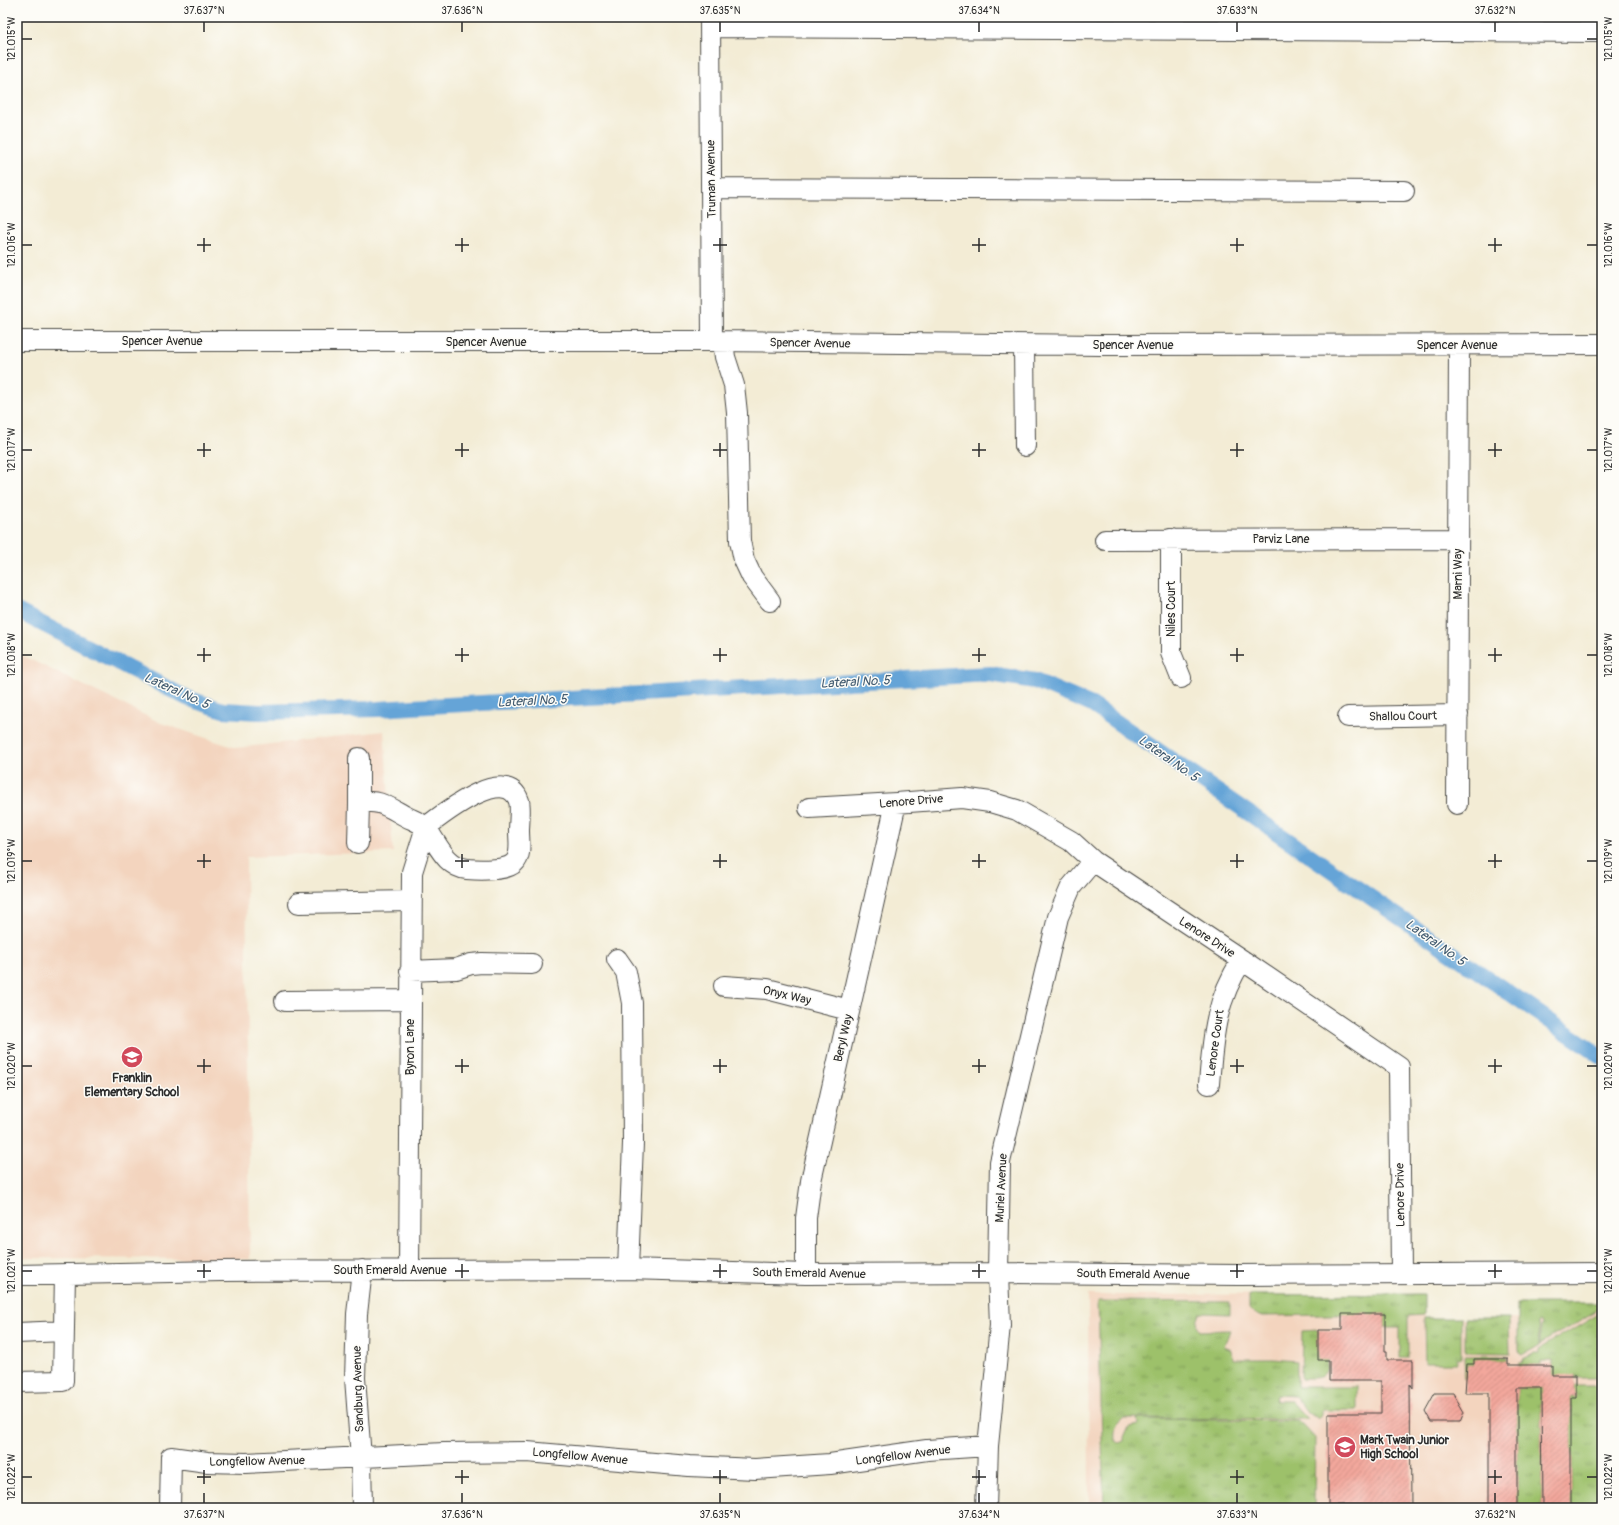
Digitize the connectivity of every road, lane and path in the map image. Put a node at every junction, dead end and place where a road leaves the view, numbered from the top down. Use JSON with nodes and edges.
{"nodes":[{"id":1,"x":710,"y":22,"type":"edge"},
{"id":2,"x":1602,"y":32,"type":"edge"},
{"id":3,"x":712,"y":188,"type":"junction"},
{"id":4,"x":1404,"y":191,"type":"dead end"},
{"id":5,"x":17,"y":341,"type":"edge"},
{"id":6,"x":718,"y":342,"type":"junction"},
{"id":7,"x":1602,"y":344,"type":"edge"},
{"id":8,"x":1024,"y":345,"type":"junction"},
{"id":9,"x":1459,"y":345,"type":"junction"},
{"id":10,"x":1025,"y":446,"type":"dead end"},
{"id":11,"x":1171,"y":539,"type":"junction"},
{"id":12,"x":1458,"y":539,"type":"junction"},
{"id":13,"x":1105,"y":540,"type":"dead end"},
{"id":14,"x":770,"y":601,"type":"dead end"},
{"id":15,"x":1181,"y":678,"type":"dead end"},
{"id":16,"x":1458,"y":715,"type":"junction"},
{"id":17,"x":1348,"y":717,"type":"dead end"},
{"id":18,"x":359,"y":758,"type":"dead end"},
{"id":19,"x":896,"y":803,"type":"junction"},
{"id":20,"x":359,"y":804,"type":"junction"},
{"id":21,"x":1457,"y":804,"type":"dead end"},
{"id":22,"x":809,"y":808,"type":"dead end"},
{"id":23,"x":426,"y":827,"type":"junction"},
{"id":24,"x":358,"y":843,"type":"dead end"},
{"id":25,"x":1093,"y":861,"type":"junction"},
{"id":26,"x":410,"y":901,"type":"junction"},
{"id":27,"x":299,"y":904,"type":"dead end"},
{"id":28,"x":617,"y":959,"type":"dead end"},
{"id":29,"x":1242,"y":960,"type":"junction"},
{"id":30,"x":532,"y":964,"type":"dead end"},
{"id":31,"x":410,"y":971,"type":"junction"},
{"id":32,"x":724,"y":986,"type":"dead end"},
{"id":33,"x":410,"y":1000,"type":"junction"},
{"id":34,"x":285,"y":1001,"type":"dead end"},
{"id":35,"x":849,"y":1010,"type":"junction"},
{"id":36,"x":1209,"y":1084,"type":"dead end"},
{"id":37,"x":628,"y":1269,"type":"junction"},
{"id":38,"x":362,"y":1270,"type":"junction"},
{"id":39,"x":409,"y":1270,"type":"junction"},
{"id":40,"x":998,"y":1273,"type":"junction"},
{"id":41,"x":1602,"y":1273,"type":"edge"},
{"id":42,"x":65,"y":1274,"type":"junction"},
{"id":43,"x":806,"y":1274,"type":"junction"},
{"id":44,"x":1401,"y":1274,"type":"junction"},
{"id":45,"x":17,"y":1275,"type":"edge"},
{"id":46,"x":64,"y":1331,"type":"junction"},
{"id":47,"x":17,"y":1333,"type":"edge"},
{"id":48,"x":17,"y":1382,"type":"edge"},
{"id":49,"x":988,"y":1446,"type":"junction"},
{"id":50,"x":361,"y":1458,"type":"junction"},
{"id":51,"x":170,"y":1508,"type":"edge"},
{"id":52,"x":362,"y":1508,"type":"edge"},
{"id":53,"x":986,"y":1508,"type":"edge"}],
"edges":[{"from":1,"to":2,"type":"street"},
{"from":1,"to":3,"type":"street","name":"Truman Avenue"},
{"from":3,"to":4,"type":"street"},
{"from":3,"to":6,"type":"street","name":"Truman Avenue"},
{"from":5,"to":6,"type":"street","name":"Spencer Avenue"},
{"from":6,"to":8,"type":"street","name":"Spencer Avenue"},
{"from":6,"to":14,"type":"street","name":"Truman Avenue"},
{"from":7,"to":9,"type":"street","name":"Spencer Avenue"},
{"from":8,"to":9,"type":"street","name":"Spencer Avenue"},
{"from":8,"to":10,"type":"street"},
{"from":9,"to":12,"type":"street","name":"Marni Way"},
{"from":11,"to":12,"type":"street","name":"Parviz Lane"},
{"from":11,"to":13,"type":"street","name":"Parviz Lane"},
{"from":11,"to":15,"type":"street","name":"Niles Court"},
{"from":12,"to":16,"type":"street","name":"Marni Way"},
{"from":16,"to":17,"type":"street","name":"Shallou Court"},
{"from":16,"to":21,"type":"street","name":"Marni Way"},
{"from":18,"to":20,"type":"street"},
{"from":19,"to":22,"type":"street","name":"Lenore Drive"},
{"from":19,"to":25,"type":"street","name":"Lenore Drive"},
{"from":19,"to":35,"type":"street","name":"Beryl Way"},
{"from":20,"to":23,"type":"street"},
{"from":20,"to":24,"type":"street"},
{"from":23,"to":23,"type":"street"},
{"from":23,"to":26,"type":"street","name":"Byron Lane"},
{"from":25,"to":29,"type":"street","name":"Lenore Drive"},
{"from":25,"to":40,"type":"street","name":"Muriel Avenue"},
{"from":26,"to":27,"type":"street"},
{"from":26,"to":31,"type":"street","name":"Byron Lane"},
{"from":28,"to":37,"type":"street"},
{"from":29,"to":36,"type":"street","name":"Lenore Court"},
{"from":29,"to":44,"type":"street","name":"Lenore Drive"},
{"from":30,"to":31,"type":"street"},
{"from":31,"to":33,"type":"street","name":"Byron Lane"},
{"from":32,"to":35,"type":"street","name":"Onyx Way"},
{"from":33,"to":34,"type":"street"},
{"from":33,"to":39,"type":"street","name":"Byron Lane"},
{"from":35,"to":43,"type":"street","name":"Beryl Way"},
{"from":37,"to":39,"type":"street","name":"South Emerald Avenue"},
{"from":37,"to":43,"type":"street","name":"South Emerald Avenue"},
{"from":38,"to":39,"type":"street","name":"South Emerald Avenue"},
{"from":38,"to":42,"type":"street","name":"South Emerald Avenue"},
{"from":38,"to":50,"type":"street","name":"Sandburg Avenue"},
{"from":40,"to":43,"type":"street","name":"South Emerald Avenue"},
{"from":40,"to":44,"type":"street","name":"South Emerald Avenue"},
{"from":40,"to":49,"type":"street","name":"Muriel Avenue"},
{"from":41,"to":44,"type":"street","name":"South Emerald Avenue"},
{"from":42,"to":45,"type":"street","name":"South Emerald Avenue"},
{"from":42,"to":46,"type":"street"},
{"from":46,"to":47,"type":"street"},
{"from":46,"to":48,"type":"street"},
{"from":49,"to":50,"type":"street","name":"Longfellow Avenue"},
{"from":49,"to":53,"type":"street","name":"Muriel Avenue"},
{"from":50,"to":51,"type":"street","name":"Longfellow Avenue"},
{"from":50,"to":52,"type":"street","name":"Sandburg Avenue"}]}
